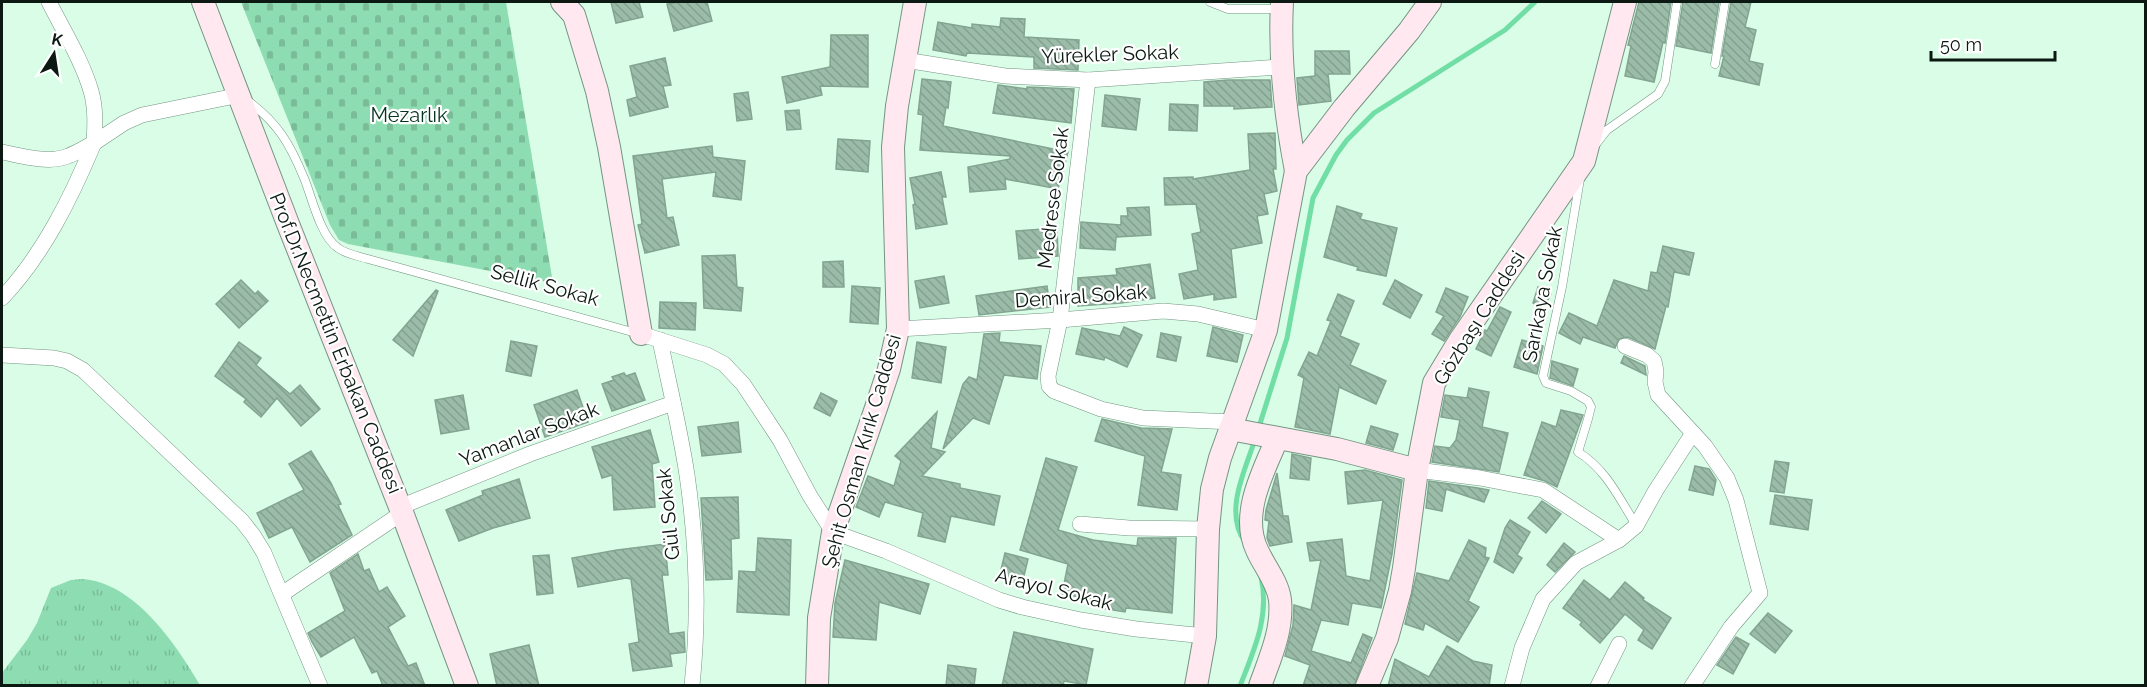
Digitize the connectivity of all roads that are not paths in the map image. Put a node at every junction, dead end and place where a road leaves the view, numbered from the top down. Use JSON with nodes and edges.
{"nodes":[{"id":1,"x":49,"y":2,"type":"edge"},
{"id":2,"x":204,"y":2,"type":"edge"},
{"id":3,"x":915,"y":2,"type":"edge"},
{"id":4,"x":1210,"y":2,"type":"edge"},
{"id":5,"x":1430,"y":2,"type":"edge"},
{"id":6,"x":1625,"y":2,"type":"edge"},
{"id":7,"x":1677,"y":2,"type":"edge"},
{"id":8,"x":1725,"y":2,"type":"edge"},
{"id":9,"x":1282,"y":5,"type":"edge"},
{"id":10,"x":569,"y":6,"type":"edge"},
{"id":11,"x":905,"y":60,"type":"junction"},
{"id":12,"x":1715,"y":64,"type":"dead end"},
{"id":13,"x":1281,"y":67,"type":"junction"},
{"id":14,"x":1088,"y":80,"type":"junction"},
{"id":15,"x":240,"y":95,"type":"junction"},
{"id":16,"x":94,"y":143,"type":"junction"},
{"id":17,"x":2,"y":152,"type":"edge"},
{"id":18,"x":1584,"y":161,"type":"junction"},
{"id":19,"x":1296,"y":171,"type":"junction"},
{"id":20,"x":2,"y":298,"type":"edge"},
{"id":21,"x":1060,"y":320,"type":"junction"},
{"id":22,"x":898,"y":329,"type":"junction"},
{"id":23,"x":1266,"y":330,"type":"junction"},
{"id":24,"x":650,"y":337,"type":"junction"},
{"id":25,"x":1625,"y":346,"type":"dead end"},
{"id":26,"x":2,"y":356,"type":"edge"},
{"id":27,"x":673,"y":403,"type":"junction"},
{"id":28,"x":1251,"y":432,"type":"junction"},
{"id":29,"x":1694,"y":433,"type":"junction"},
{"id":30,"x":1417,"y":470,"type":"junction"},
{"id":31,"x":401,"y":510,"type":"junction"},
{"id":32,"x":1080,"y":524,"type":"dead end"},
{"id":33,"x":1636,"y":526,"type":"junction"},
{"id":34,"x":1208,"y":529,"type":"junction"},
{"id":35,"x":833,"y":532,"type":"junction"},
{"id":36,"x":1619,"y":540,"type":"junction"},
{"id":37,"x":282,"y":594,"type":"junction"},
{"id":38,"x":1205,"y":636,"type":"junction"},
{"id":39,"x":1619,"y":644,"type":"dead end"},
{"id":40,"x":692,"y":685,"type":"edge"},
{"id":41,"x":320,"y":686,"type":"edge"},
{"id":42,"x":467,"y":686,"type":"edge"},
{"id":43,"x":816,"y":686,"type":"edge"},
{"id":44,"x":1196,"y":686,"type":"edge"},
{"id":45,"x":1260,"y":686,"type":"edge"},
{"id":46,"x":1367,"y":686,"type":"edge"},
{"id":47,"x":1512,"y":686,"type":"edge"},
{"id":48,"x":1598,"y":686,"type":"edge"},
{"id":49,"x":1692,"y":686,"type":"edge"}],
"edges":[{"from":1,"to":16,"type":"street"},
{"from":2,"to":15,"type":"street","name":"Prof.Dr.Necmettin Erbakan Caddesi"},
{"from":3,"to":11,"type":"street","name":"Şehit Osman Kırık Caddesi"},
{"from":4,"to":9,"type":"lane"},
{"from":5,"to":19,"type":"street"},
{"from":6,"to":18,"type":"street","name":"Gözbaşı Caddesi"},
{"from":7,"to":18,"type":"lane"},
{"from":8,"to":12,"type":"lane"},
{"from":9,"to":13,"type":"street"},
{"from":10,"to":24,"type":"street"},
{"from":11,"to":14,"type":"street","name":"Yürekler Sokak"},
{"from":11,"to":22,"type":"street","name":"Şehit Osman Kırık Caddesi"},
{"from":13,"to":14,"type":"street","name":"Yürekler Sokak"},
{"from":13,"to":19,"type":"street"},
{"from":14,"to":21,"type":"street","name":"Medrese Sokak"},
{"from":15,"to":16,"type":"street"},
{"from":15,"to":24,"type":"lane","name":"Sellik Sokak"},
{"from":15,"to":31,"type":"street","name":"Prof.Dr.Necmettin Erbakan Caddesi"},
{"from":16,"to":17,"type":"street"},
{"from":16,"to":20,"type":"street"},
{"from":18,"to":30,"type":"street","name":"Gözbaşı Caddesi"},
{"from":18,"to":33,"type":"lane","name":"Sarıkaya Sokak"},
{"from":19,"to":23,"type":"street"},
{"from":21,"to":22,"type":"street","name":"Demiral Sokak"},
{"from":21,"to":23,"type":"street","name":"Demiral Sokak"},
{"from":21,"to":28,"type":"street","name":"Medrese Sokak"},
{"from":22,"to":35,"type":"street","name":"Şehit Osman Kırık Caddesi"},
{"from":23,"to":28,"type":"street"},
{"from":24,"to":27,"type":"street","name":"Gül Sokak"},
{"from":24,"to":35,"type":"street","name":"Sellik Sokak"},
{"from":25,"to":29,"type":"street"},
{"from":26,"to":37,"type":"street"},
{"from":27,"to":31,"type":"street","name":"Yamanlar Sokak"},
{"from":27,"to":40,"type":"street","name":"Gül Sokak"},
{"from":28,"to":30,"type":"street"},
{"from":28,"to":34,"type":"street"},
{"from":28,"to":45,"type":"street"},
{"from":29,"to":33,"type":"street"},
{"from":29,"to":49,"type":"street"},
{"from":30,"to":36,"type":"street"},
{"from":30,"to":46,"type":"street","name":"Gözbaşı Caddesi"},
{"from":31,"to":37,"type":"street","name":"Yamanlar Sokak"},
{"from":31,"to":42,"type":"street","name":"Prof.Dr.Necmettin Erbakan Caddesi"},
{"from":32,"to":34,"type":"street"},
{"from":33,"to":36,"type":"street"},
{"from":34,"to":38,"type":"street"},
{"from":35,"to":38,"type":"street","name":"Arayol Sokak"},
{"from":35,"to":43,"type":"street","name":"Şehit Osman Kırık Caddesi"},
{"from":36,"to":47,"type":"street"},
{"from":37,"to":41,"type":"street"},
{"from":38,"to":44,"type":"street"},
{"from":39,"to":48,"type":"street"}]}
